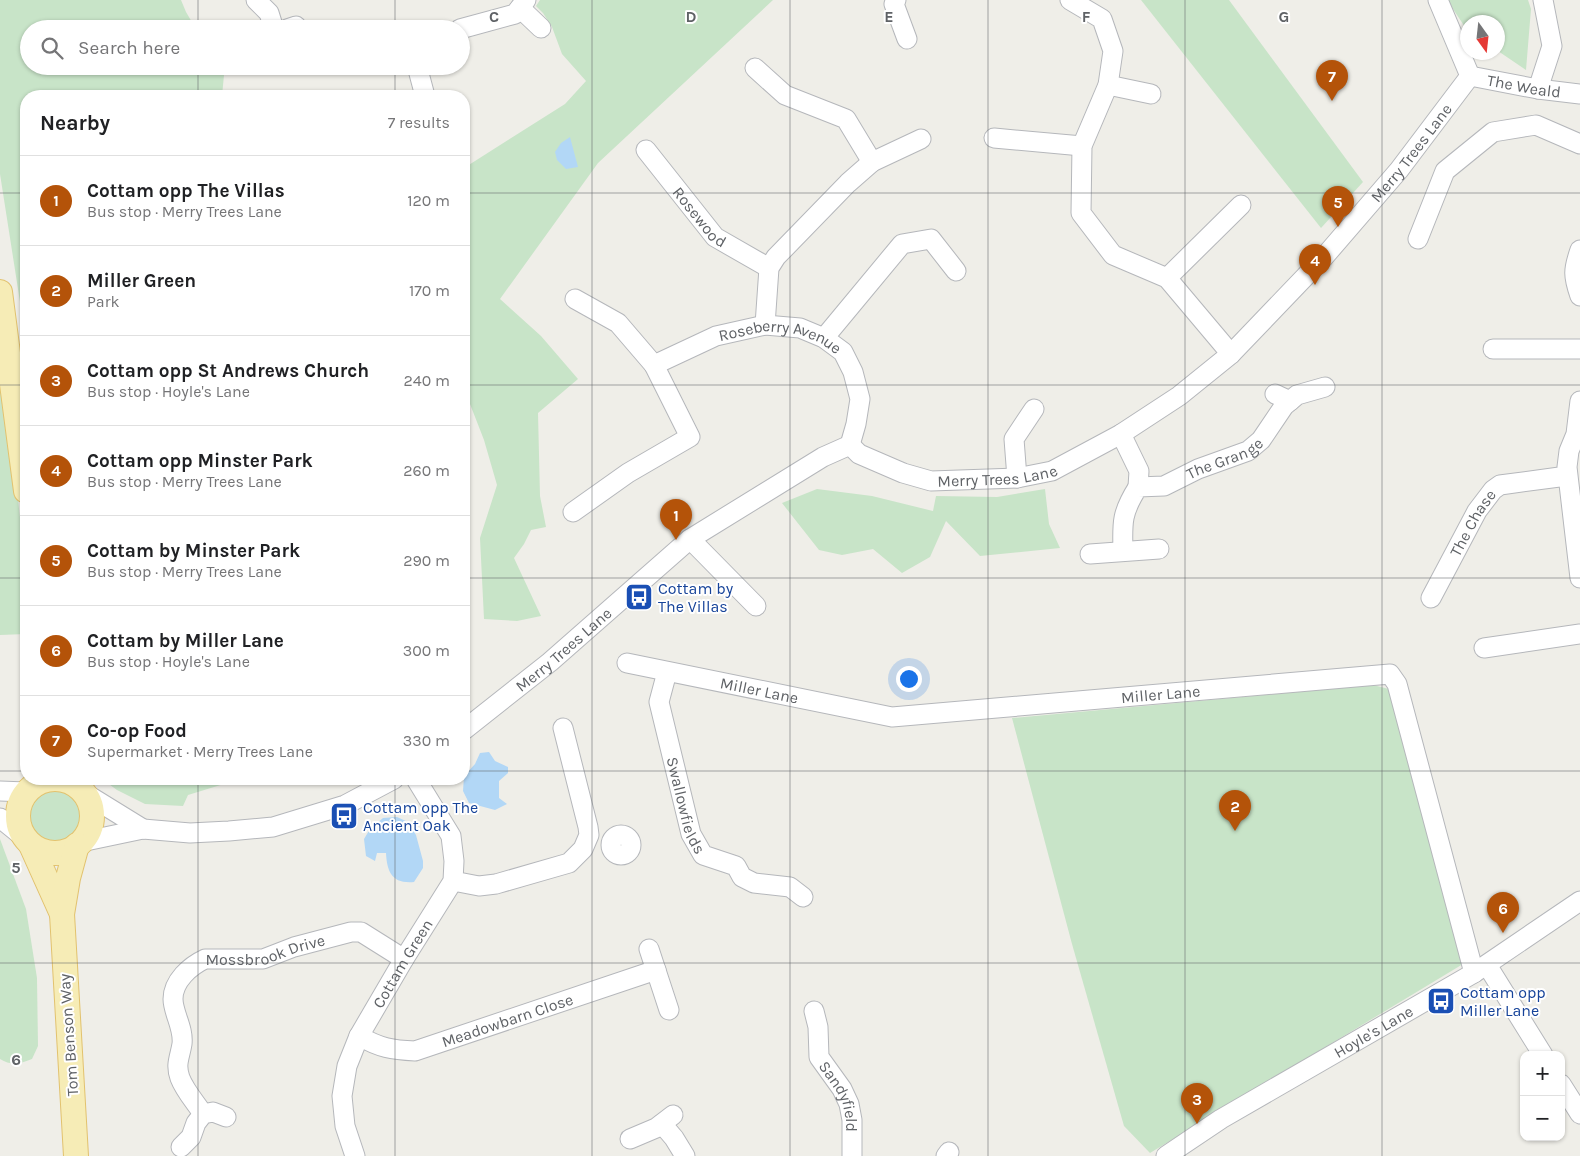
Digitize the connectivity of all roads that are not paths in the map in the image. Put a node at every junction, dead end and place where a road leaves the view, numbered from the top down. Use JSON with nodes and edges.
{"nodes":[{"id":1,"x":256,"y":0,"type":"edge"},
{"id":2,"x":896,"y":0,"type":"edge"},
{"id":3,"x":1070,"y":0,"type":"edge"},
{"id":4,"x":1438,"y":0,"type":"edge"},
{"id":5,"x":1543,"y":0,"type":"edge"},
{"id":6,"x":523,"y":4,"type":"edge"},
{"id":7,"x":271,"y":20,"type":"edge"},
{"id":8,"x":470,"y":26,"type":"edge"},
{"id":9,"x":541,"y":28,"type":"dead end"},
{"id":10,"x":907,"y":39,"type":"dead end"},
{"id":11,"x":755,"y":68,"type":"dead end"},
{"id":12,"x":419,"y":75,"type":"edge"},
{"id":13,"x":1470,"y":76,"type":"junction"},
{"id":14,"x":1108,"y":85,"type":"junction"},
{"id":15,"x":1538,"y":89,"type":"junction"},
{"id":16,"x":423,"y":90,"type":"edge"},
{"id":17,"x":1151,"y":94,"type":"dead end"},
{"id":18,"x":1580,"y":94,"type":"edge"},
{"id":19,"x":994,"y":138,"type":"dead end"},
{"id":20,"x":921,"y":140,"type":"dead end"},
{"id":21,"x":1580,"y":144,"type":"edge"},
{"id":22,"x":1082,"y":146,"type":"junction"},
{"id":23,"x":646,"y":150,"type":"dead end"},
{"id":24,"x":872,"y":162,"type":"junction"},
{"id":25,"x":1241,"y":205,"type":"dead end"},
{"id":26,"x":1418,"y":239,"type":"dead end"},
{"id":27,"x":1580,"y":250,"type":"edge"},
{"id":28,"x":769,"y":268,"type":"junction"},
{"id":29,"x":956,"y":271,"type":"dead end"},
{"id":30,"x":1167,"y":278,"type":"junction"},
{"id":31,"x":0,"y":292,"type":"edge"},
{"id":32,"x":1580,"y":296,"type":"edge"},
{"id":33,"x":575,"y":298,"type":"dead end"},
{"id":34,"x":766,"y":325,"type":"junction"},
{"id":35,"x":824,"y":338,"type":"junction"},
{"id":36,"x":1493,"y":348,"type":"dead end"},
{"id":37,"x":1580,"y":349,"type":"edge"},
{"id":38,"x":1231,"y":354,"type":"junction"},
{"id":39,"x":654,"y":366,"type":"junction"},
{"id":40,"x":1325,"y":387,"type":"dead end"},
{"id":41,"x":1580,"y":401,"type":"edge"},
{"id":42,"x":1034,"y":409,"type":"dead end"},
{"id":43,"x":1121,"y":434,"type":"junction"},
{"id":44,"x":20,"y":444,"type":"edge"},
{"id":45,"x":850,"y":445,"type":"junction"},
{"id":46,"x":1017,"y":478,"type":"junction"},
{"id":47,"x":1572,"y":484,"type":"edge"},
{"id":48,"x":1138,"y":487,"type":"junction"},
{"id":49,"x":573,"y":512,"type":"dead end"},
{"id":50,"x":690,"y":539,"type":"junction"},
{"id":51,"x":1159,"y":549,"type":"dead end"},
{"id":52,"x":1123,"y":550,"type":"junction"},
{"id":53,"x":1090,"y":554,"type":"dead end"},
{"id":54,"x":1580,"y":578,"type":"edge"},
{"id":55,"x":1432,"y":598,"type":"dead end"},
{"id":56,"x":756,"y":606,"type":"dead end"},
{"id":57,"x":1580,"y":634,"type":"edge"},
{"id":58,"x":1484,"y":648,"type":"dead end"},
{"id":59,"x":627,"y":663,"type":"dead end"},
{"id":60,"x":666,"y":672,"type":"junction"},
{"id":61,"x":470,"y":725,"type":"edge"},
{"id":62,"x":563,"y":728,"type":"dead end"},
{"id":63,"x":383,"y":785,"type":"edge"},
{"id":64,"x":420,"y":785,"type":"edge"},
{"id":65,"x":30,"y":786,"type":"edge"},
{"id":66,"x":80,"y":787,"type":"edge"},
{"id":67,"x":0,"y":791,"type":"edge"},
{"id":68,"x":0,"y":818,"type":"edge"},
{"id":69,"x":143,"y":829,"type":"junction"},
{"id":70,"x":589,"y":835,"type":"junction"},
{"id":71,"x":29,"y":842,"type":"junction"},
{"id":72,"x":612,"y":842,"type":"dead end"},
{"id":73,"x":79,"y":843,"type":"junction"},
{"id":74,"x":454,"y":881,"type":"junction"},
{"id":75,"x":803,"y":897,"type":"dead end"},
{"id":76,"x":1580,"y":902,"type":"edge"},
{"id":77,"x":62,"y":914,"type":"junction"},
{"id":78,"x":648,"y":949,"type":"dead end"},
{"id":79,"x":404,"y":958,"type":"junction"},
{"id":80,"x":1481,"y":969,"type":"junction"},
{"id":81,"x":656,"y":970,"type":"junction"},
{"id":82,"x":668,"y":1010,"type":"dead end"},
{"id":83,"x":814,"y":1011,"type":"dead end"},
{"id":84,"x":359,"y":1036,"type":"junction"},
{"id":85,"x":1540,"y":1051,"type":"edge"},
{"id":86,"x":1565,"y":1090,"type":"edge"},
{"id":87,"x":203,"y":1114,"type":"junction"},
{"id":88,"x":1580,"y":1114,"type":"edge"},
{"id":89,"x":226,"y":1117,"type":"dead end"},
{"id":90,"x":630,"y":1139,"type":"dead end"},
{"id":91,"x":181,"y":1147,"type":"dead end"},
{"id":92,"x":76,"y":1156,"type":"edge"},
{"id":93,"x":355,"y":1156,"type":"edge"},
{"id":94,"x":685,"y":1156,"type":"edge"},
{"id":95,"x":852,"y":1156,"type":"edge"},
{"id":96,"x":1166,"y":1156,"type":"edge"}],
"edges":[{"from":1,"to":7,"type":"street"},
{"from":2,"to":10,"type":"street"},
{"from":3,"to":14,"type":"street"},
{"from":4,"to":13,"type":"street"},
{"from":5,"to":15,"type":"street"},
{"from":6,"to":8,"type":"street"},
{"from":6,"to":9,"type":"street"},
{"from":11,"to":24,"type":"street"},
{"from":12,"to":16,"type":"street"},
{"from":13,"to":15,"type":"street","name":"The Weald"},
{"from":13,"to":38,"type":"street","name":"Merry Trees Lane"},
{"from":14,"to":17,"type":"street"},
{"from":14,"to":22,"type":"street"},
{"from":15,"to":18,"type":"street","name":"The Weald"},
{"from":19,"to":22,"type":"street"},
{"from":20,"to":24,"type":"street"},
{"from":21,"to":26,"type":"street"},
{"from":22,"to":30,"type":"street"},
{"from":23,"to":28,"type":"street","name":"Rosewood"},
{"from":24,"to":28,"type":"street"},
{"from":25,"to":30,"type":"street"},
{"from":27,"to":32,"type":"street"},
{"from":28,"to":34,"type":"street"},
{"from":29,"to":35,"type":"street"},
{"from":30,"to":38,"type":"street"},
{"from":31,"to":44,"type":"main road"},
{"from":33,"to":39,"type":"street"},
{"from":34,"to":35,"type":"street","name":"Roseberry Avenue"},
{"from":34,"to":39,"type":"street","name":"Roseberry Avenue"},
{"from":35,"to":45,"type":"street","name":"Roseberry Avenue"},
{"from":36,"to":37,"type":"street"},
{"from":38,"to":43,"type":"street","name":"Merry Trees Lane"},
{"from":39,"to":49,"type":"street"},
{"from":40,"to":48,"type":"street","name":"The Grange"},
{"from":41,"to":47,"type":"street"},
{"from":42,"to":46,"type":"street"},
{"from":43,"to":46,"type":"street","name":"Merry Trees Lane"},
{"from":43,"to":48,"type":"street"},
{"from":45,"to":46,"type":"street","name":"Merry Trees Lane"},
{"from":45,"to":50,"type":"street","name":"Merry Trees Lane"},
{"from":47,"to":54,"type":"street"},
{"from":47,"to":55,"type":"street","name":"The Chase"},
{"from":48,"to":52,"type":"street"},
{"from":50,"to":56,"type":"street"},
{"from":50,"to":61,"type":"street","name":"Merry Trees Lane"},
{"from":51,"to":52,"type":"street"},
{"from":52,"to":53,"type":"street"},
{"from":57,"to":58,"type":"street"},
{"from":59,"to":60,"type":"street","name":"Miller Lane"},
{"from":60,"to":75,"type":"street","name":"Swallowfields"},
{"from":60,"to":80,"type":"street","name":"Miller Lane"},
{"from":62,"to":70,"type":"street"},
{"from":63,"to":69,"type":"street"},
{"from":64,"to":74,"type":"street"},
{"from":65,"to":67,"type":"street"},
{"from":65,"to":71,"type":"main road"},
{"from":66,"to":69,"type":"street"},
{"from":66,"to":73,"type":"main road"},
{"from":68,"to":71,"type":"street"},
{"from":69,"to":73,"type":"street"},
{"from":70,"to":72,"type":"street"},
{"from":70,"to":74,"type":"street"},
{"from":71,"to":73,"type":"main road"},
{"from":71,"to":77,"type":"main road","name":"Tom Benson Way"},
{"from":73,"to":77,"type":"main road","name":"Tom Benson Way"},
{"from":74,"to":79,"type":"street","name":"Cottam Green"},
{"from":76,"to":80,"type":"street","name":"Hoyle's Lane"},
{"from":77,"to":92,"type":"main road","name":"Tom Benson Way"},
{"from":78,"to":81,"type":"street"},
{"from":79,"to":84,"type":"street","name":"Cottam Green"},
{"from":79,"to":87,"type":"street","name":"Mossbrook Drive"},
{"from":80,"to":85,"type":"street"},
{"from":80,"to":96,"type":"street","name":"Hoyle's Lane"},
{"from":81,"to":82,"type":"street"},
{"from":81,"to":84,"type":"street","name":"Meadowbarn Close"},
{"from":83,"to":95,"type":"street","name":"Sandyfield"},
{"from":84,"to":93,"type":"street","name":"Cottam Green"},
{"from":86,"to":88,"type":"street"},
{"from":87,"to":89,"type":"street"},
{"from":87,"to":91,"type":"street"},
{"from":90,"to":94,"type":"street"}]}
